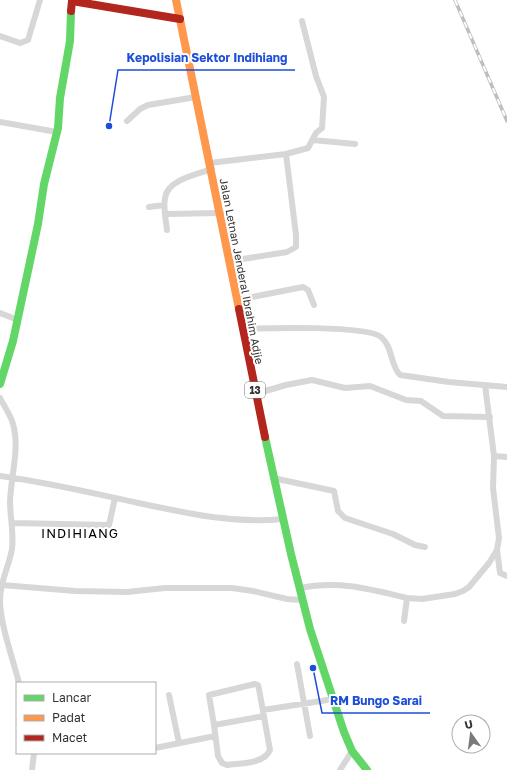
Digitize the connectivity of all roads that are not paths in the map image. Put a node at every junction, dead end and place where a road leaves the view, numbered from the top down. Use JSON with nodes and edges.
{"nodes":[{"id":1,"x":40,"y":0,"type":"edge"},
{"id":2,"x":176,"y":0,"type":"edge"},
{"id":3,"x":72,"y":1,"type":"edge"},
{"id":4,"x":180,"y":19,"type":"junction"},
{"id":5,"x":302,"y":20,"type":"dead end"},
{"id":6,"x":0,"y":36,"type":"edge"},
{"id":7,"x":196,"y":97,"type":"junction"},
{"id":8,"x":127,"y":121,"type":"dead end"},
{"id":9,"x":0,"y":122,"type":"edge"},
{"id":10,"x":57,"y":132,"type":"junction"},
{"id":11,"x":313,"y":140,"type":"junction"},
{"id":12,"x":355,"y":144,"type":"dead end"},
{"id":13,"x":286,"y":154,"type":"junction"},
{"id":14,"x":211,"y":166,"type":"junction"},
{"id":15,"x":164,"y":205,"type":"junction"},
{"id":16,"x":149,"y":207,"type":"dead end"},
{"id":17,"x":221,"y":213,"type":"junction"},
{"id":18,"x":166,"y":214,"type":"junction"},
{"id":19,"x":167,"y":230,"type":"dead end"},
{"id":20,"x":230,"y":261,"type":"junction"},
{"id":21,"x":237,"y":300,"type":"junction"},
{"id":22,"x":314,"y":305,"type":"dead end"},
{"id":23,"x":0,"y":313,"type":"edge"},
{"id":24,"x":18,"y":320,"type":"junction"},
{"id":25,"x":242,"y":329,"type":"junction"},
{"id":26,"x":1,"y":378,"type":"edge"},
{"id":27,"x":485,"y":385,"type":"junction"},
{"id":28,"x":507,"y":387,"type":"edge"},
{"id":29,"x":255,"y":394,"type":"junction"},
{"id":30,"x":0,"y":398,"type":"edge"},
{"id":31,"x":490,"y":417,"type":"junction"},
{"id":32,"x":494,"y":456,"type":"junction"},
{"id":33,"x":507,"y":457,"type":"edge"},
{"id":34,"x":0,"y":476,"type":"edge"},
{"id":35,"x":12,"y":478,"type":"junction"},
{"id":36,"x":273,"y":478,"type":"junction"},
{"id":37,"x":115,"y":498,"type":"junction"},
{"id":38,"x":282,"y":519,"type":"junction"},
{"id":39,"x":12,"y":523,"type":"junction"},
{"id":40,"x":425,"y":547,"type":"dead end"},
{"id":41,"x":497,"y":550,"type":"junction"},
{"id":42,"x":507,"y":576,"type":"edge"},
{"id":43,"x":2,"y":585,"type":"junction"},
{"id":44,"x":300,"y":588,"type":"junction"},
{"id":45,"x":406,"y":598,"type":"junction"},
{"id":46,"x":302,"y":600,"type":"junction"},
{"id":47,"x":404,"y":621,"type":"dead end"},
{"id":48,"x":297,"y":664,"type":"dead end"},
{"id":49,"x":19,"y":682,"type":"edge"},
{"id":50,"x":169,"y":695,"type":"dead end"},
{"id":51,"x":334,"y":699,"type":"junction"},
{"id":52,"x":303,"y":704,"type":"junction"},
{"id":53,"x":263,"y":713,"type":"junction"},
{"id":54,"x":214,"y":725,"type":"junction"},
{"id":55,"x":215,"y":736,"type":"junction"},
{"id":56,"x":310,"y":736,"type":"dead end"},
{"id":57,"x":179,"y":743,"type":"junction"},
{"id":58,"x":156,"y":748,"type":"edge"},
{"id":59,"x":352,"y":751,"type":"junction"},
{"id":60,"x":34,"y":754,"type":"edge"},
{"id":61,"x":32,"y":770,"type":"edge"},
{"id":62,"x":340,"y":770,"type":"edge"},
{"id":63,"x":367,"y":770,"type":"edge"}],
"edges":[{"from":1,"to":6,"type":"street"},
{"from":2,"to":4,"type":"main road","name":"Jalan Letnan Jenderal Ibrahim Adjie","number":"13"},
{"from":3,"to":4,"type":"main road"},
{"from":3,"to":10,"type":"main road"},
{"from":4,"to":7,"type":"main road","name":"Jalan Letnan Jenderal Ibrahim Adjie","number":"13"},
{"from":5,"to":11,"type":"street"},
{"from":7,"to":8,"type":"street"},
{"from":7,"to":14,"type":"main road","name":"Jalan Letnan Jenderal Ibrahim Adjie","number":"13"},
{"from":9,"to":10,"type":"street"},
{"from":10,"to":24,"type":"main road"},
{"from":11,"to":12,"type":"street"},
{"from":11,"to":13,"type":"street"},
{"from":13,"to":14,"type":"street"},
{"from":13,"to":20,"type":"street"},
{"from":14,"to":15,"type":"street"},
{"from":14,"to":17,"type":"main road","name":"Jalan Letnan Jenderal Ibrahim Adjie","number":"13"},
{"from":15,"to":16,"type":"street"},
{"from":15,"to":18,"type":"street"},
{"from":17,"to":18,"type":"street"},
{"from":17,"to":20,"type":"main road","name":"Jalan Letnan Jenderal Ibrahim Adjie","number":"13"},
{"from":18,"to":19,"type":"street"},
{"from":20,"to":21,"type":"main road","name":"Jalan Letnan Jenderal Ibrahim Adjie","number":"13"},
{"from":21,"to":22,"type":"street"},
{"from":21,"to":25,"type":"main road","name":"Jalan Letnan Jenderal Ibrahim Adjie","number":"13"},
{"from":23,"to":24,"type":"street"},
{"from":24,"to":26,"type":"main road"},
{"from":25,"to":27,"type":"street"},
{"from":25,"to":29,"type":"main road","name":"Jalan Letnan Jenderal Ibrahim Adjie","number":"13"},
{"from":27,"to":28,"type":"street"},
{"from":27,"to":31,"type":"street"},
{"from":29,"to":31,"type":"street"},
{"from":29,"to":36,"type":"main road","name":"Jalan Letnan Jenderal Ibrahim Adjie","number":"13"},
{"from":30,"to":35,"type":"street"},
{"from":31,"to":32,"type":"street"},
{"from":32,"to":33,"type":"street"},
{"from":32,"to":41,"type":"street"},
{"from":34,"to":35,"type":"street"},
{"from":35,"to":37,"type":"street"},
{"from":35,"to":39,"type":"street"},
{"from":36,"to":38,"type":"main road","name":"Jalan Letnan Jenderal Ibrahim Adjie","number":"13"},
{"from":36,"to":40,"type":"street"},
{"from":37,"to":38,"type":"street"},
{"from":37,"to":39,"type":"street"},
{"from":38,"to":44,"type":"main road","name":"Jalan Letnan Jenderal Ibrahim Adjie","number":"13"},
{"from":39,"to":43,"type":"street"},
{"from":41,"to":42,"type":"street"},
{"from":41,"to":45,"type":"street"},
{"from":43,"to":46,"type":"street"},
{"from":43,"to":49,"type":"street"},
{"from":44,"to":45,"type":"street"},
{"from":44,"to":46,"type":"main road","name":"Jalan Letnan Jenderal Ibrahim Adjie","number":"13"},
{"from":45,"to":47,"type":"street"},
{"from":46,"to":51,"type":"main road","name":"Jalan Letnan Jenderal Ibrahim Adjie","number":"13"},
{"from":48,"to":52,"type":"street"},
{"from":50,"to":57,"type":"street"},
{"from":51,"to":52,"type":"street"},
{"from":51,"to":59,"type":"main road","name":"Jalan Letnan Jenderal Ibrahim Adjie","number":"13"},
{"from":52,"to":53,"type":"street"},
{"from":52,"to":56,"type":"street"},
{"from":53,"to":54,"type":"street"},
{"from":53,"to":54,"type":"street"},
{"from":53,"to":55,"type":"street"},
{"from":54,"to":55,"type":"street"},
{"from":55,"to":57,"type":"street"},
{"from":57,"to":58,"type":"street"},
{"from":59,"to":62,"type":"street"},
{"from":59,"to":63,"type":"main road","name":"Jalan Letnan Jenderal Ibrahim Adjie","number":"13"},
{"from":60,"to":61,"type":"street"}]}
